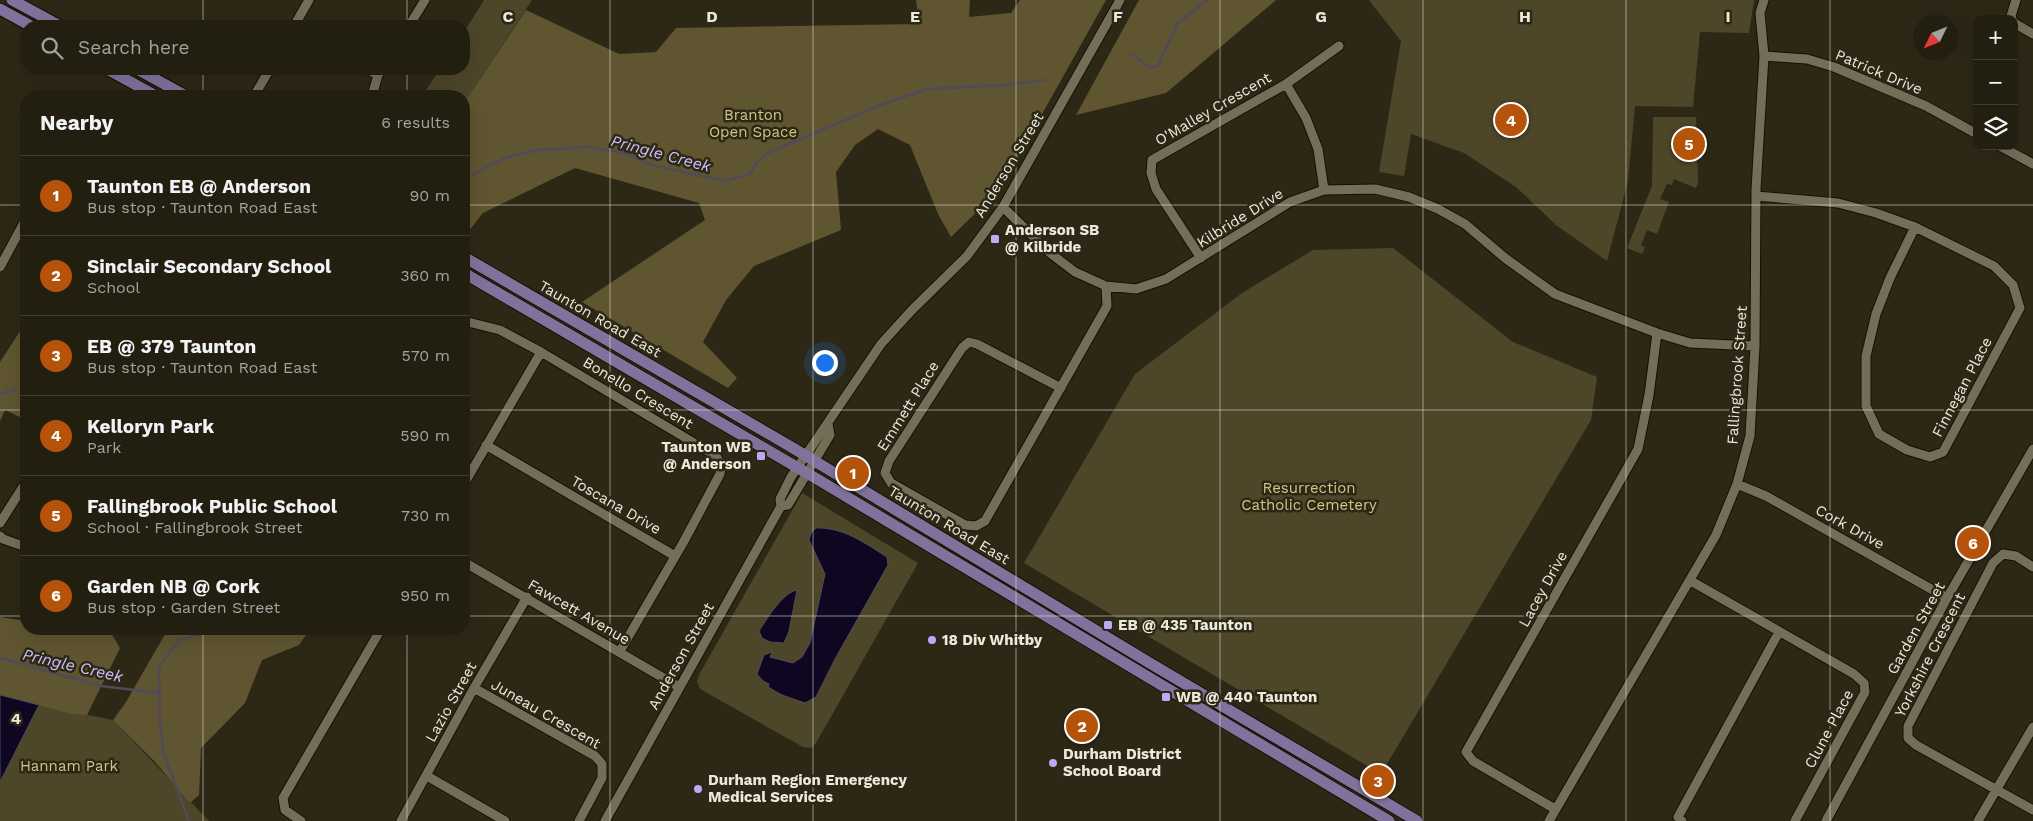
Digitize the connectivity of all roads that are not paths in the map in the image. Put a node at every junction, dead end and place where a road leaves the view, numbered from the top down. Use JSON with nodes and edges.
{"nodes":[{"id":1,"x":12,"y":0,"type":"edge"},
{"id":2,"x":309,"y":0,"type":"edge"},
{"id":3,"x":426,"y":0,"type":"edge"},
{"id":4,"x":1120,"y":0,"type":"edge"},
{"id":5,"x":1764,"y":0,"type":"edge"},
{"id":6,"x":2016,"y":0,"type":"edge"},
{"id":7,"x":0,"y":9,"type":"edge"},
{"id":8,"x":2011,"y":15,"type":"edge"},
{"id":9,"x":20,"y":20,"type":"edge"},
{"id":10,"x":49,"y":20,"type":"edge"},
{"id":11,"x":298,"y":20,"type":"edge"},
{"id":12,"x":413,"y":20,"type":"edge"},
{"id":13,"x":2018,"y":26,"type":"edge"},
{"id":14,"x":2033,"y":34,"type":"edge"},
{"id":15,"x":1339,"y":46,"type":"dead end"},
{"id":16,"x":1764,"y":56,"type":"junction"},
{"id":17,"x":118,"y":75,"type":"edge"},
{"id":18,"x":148,"y":75,"type":"edge"},
{"id":19,"x":266,"y":75,"type":"edge"},
{"id":20,"x":379,"y":75,"type":"edge"},
{"id":21,"x":1286,"y":84,"type":"junction"},
{"id":22,"x":145,"y":90,"type":"edge"},
{"id":23,"x":175,"y":90,"type":"edge"},
{"id":24,"x":258,"y":90,"type":"edge"},
{"id":25,"x":374,"y":90,"type":"edge"},
{"id":26,"x":1973,"y":132,"type":"edge"},
{"id":27,"x":2007,"y":150,"type":"edge"},
{"id":28,"x":2033,"y":164,"type":"edge"},
{"id":29,"x":1324,"y":190,"type":"junction"},
{"id":30,"x":1756,"y":196,"type":"junction"},
{"id":31,"x":1003,"y":207,"type":"junction"},
{"id":32,"x":1916,"y":227,"type":"junction"},
{"id":33,"x":20,"y":233,"type":"edge"},
{"id":34,"x":1201,"y":258,"type":"junction"},
{"id":35,"x":470,"y":260,"type":"edge"},
{"id":36,"x":0,"y":267,"type":"edge"},
{"id":37,"x":470,"y":277,"type":"edge"},
{"id":38,"x":512,"y":285,"type":"junction"},
{"id":39,"x":1106,"y":286,"type":"junction"},
{"id":40,"x":505,"y":298,"type":"junction"},
{"id":41,"x":572,"y":320,"type":"junction"},
{"id":42,"x":470,"y":322,"type":"edge"},
{"id":43,"x":1657,"y":333,"type":"junction"},
{"id":44,"x":565,"y":334,"type":"junction"},
{"id":45,"x":1755,"y":346,"type":"junction"},
{"id":46,"x":541,"y":352,"type":"junction"},
{"id":47,"x":1061,"y":388,"type":"junction"},
{"id":48,"x":486,"y":445,"type":"junction"},
{"id":49,"x":2033,"y":450,"type":"edge"},
{"id":50,"x":810,"y":458,"type":"junction"},
{"id":51,"x":802,"y":471,"type":"junction"},
{"id":52,"x":470,"y":473,"type":"edge"},
{"id":53,"x":1737,"y":484,"type":"junction"},
{"id":54,"x":20,"y":491,"type":"edge"},
{"id":55,"x":0,"y":523,"type":"edge"},
{"id":56,"x":0,"y":536,"type":"edge"},
{"id":57,"x":20,"y":545,"type":"edge"},
{"id":58,"x":675,"y":556,"type":"junction"},
{"id":59,"x":470,"y":565,"type":"edge"},
{"id":60,"x":2033,"y":567,"type":"edge"},
{"id":61,"x":1691,"y":581,"type":"junction"},
{"id":62,"x":527,"y":597,"type":"junction"},
{"id":63,"x":1947,"y":598,"type":"junction"},
{"id":64,"x":1779,"y":632,"type":"junction"},
{"id":65,"x":378,"y":635,"type":"edge"},
{"id":66,"x":620,"y":651,"type":"junction"},
{"id":67,"x":679,"y":687,"type":"junction"},
{"id":68,"x":474,"y":688,"type":"junction"},
{"id":69,"x":2033,"y":727,"type":"edge"},
{"id":70,"x":427,"y":776,"type":"junction"},
{"id":71,"x":1996,"y":790,"type":"junction"},
{"id":72,"x":1555,"y":809,"type":"junction"},
{"id":73,"x":2033,"y":810,"type":"edge"},
{"id":74,"x":301,"y":821,"type":"edge"},
{"id":75,"x":402,"y":821,"type":"edge"},
{"id":76,"x":505,"y":821,"type":"edge"},
{"id":77,"x":580,"y":821,"type":"edge"},
{"id":78,"x":605,"y":821,"type":"edge"},
{"id":79,"x":1389,"y":821,"type":"edge"},
{"id":80,"x":1417,"y":821,"type":"edge"},
{"id":81,"x":1548,"y":821,"type":"edge"},
{"id":82,"x":1682,"y":821,"type":"edge"},
{"id":83,"x":1795,"y":821,"type":"edge"},
{"id":84,"x":1826,"y":821,"type":"edge"},
{"id":85,"x":1978,"y":821,"type":"edge"}],
"edges":[{"from":1,"to":10,"type":"main road"},
{"from":2,"to":11,"type":"street"},
{"from":3,"to":12,"type":"street"},
{"from":4,"to":31,"type":"street","name":"Anderson Street"},
{"from":5,"to":16,"type":"street","name":"Fallingbrook Street"},
{"from":6,"to":8,"type":"street"},
{"from":7,"to":9,"type":"main road"},
{"from":13,"to":14,"type":"street"},
{"from":15,"to":21,"type":"street"},
{"from":16,"to":26,"type":"street","name":"Patrick Drive"},
{"from":16,"to":30,"type":"street","name":"Fallingbrook Street"},
{"from":17,"to":22,"type":"main road"},
{"from":18,"to":23,"type":"main road"},
{"from":19,"to":24,"type":"street"},
{"from":20,"to":25,"type":"street"},
{"from":21,"to":29,"type":"street","name":"O'Malley Crescent"},
{"from":21,"to":34,"type":"street","name":"O'Malley Crescent"},
{"from":27,"to":28,"type":"street"},
{"from":29,"to":34,"type":"street","name":"Kilbride Drive"},
{"from":29,"to":43,"type":"street","name":"Kilbride Drive"},
{"from":30,"to":32,"type":"street","name":"Finnegan Place"},
{"from":30,"to":45,"type":"street","name":"Fallingbrook Street"},
{"from":31,"to":39,"type":"street","name":"Kilbride Drive"},
{"from":31,"to":50,"type":"street","name":"Anderson Street"},
{"from":32,"to":32,"type":"street","name":"Finnegan Place"},
{"from":33,"to":36,"type":"street"},
{"from":34,"to":39,"type":"street","name":"Kilbride Drive"},
{"from":35,"to":38,"type":"main road","name":"Taunton Road East"},
{"from":37,"to":40,"type":"main road","name":"Taunton Road East"},
{"from":38,"to":40,"type":"main road"},
{"from":38,"to":41,"type":"main road","name":"Taunton Road East"},
{"from":39,"to":47,"type":"street","name":"Emmett Place"},
{"from":40,"to":44,"type":"main road","name":"Taunton Road East"},
{"from":41,"to":44,"type":"main road"},
{"from":41,"to":50,"type":"main road","name":"Taunton Road East"},
{"from":42,"to":46,"type":"street","name":"Bonello Crescent"},
{"from":43,"to":45,"type":"street","name":"Kilbride Drive"},
{"from":43,"to":72,"type":"street","name":"Lacey Drive"},
{"from":44,"to":51,"type":"main road","name":"Taunton Road East"},
{"from":45,"to":53,"type":"street","name":"Fallingbrook Street"},
{"from":46,"to":48,"type":"street"},
{"from":46,"to":58,"type":"street","name":"Bonello Crescent"},
{"from":47,"to":47,"type":"street","name":"Emmett Place"},
{"from":48,"to":52,"type":"street"},
{"from":48,"to":58,"type":"street","name":"Toscana Drive"},
{"from":49,"to":63,"type":"street","name":"Garden Street"},
{"from":50,"to":51,"type":"street","name":"Anderson Street"},
{"from":50,"to":80,"type":"main road","name":"Taunton Road East"},
{"from":51,"to":67,"type":"street","name":"Anderson Street"},
{"from":51,"to":79,"type":"main road","name":"Taunton Road East"},
{"from":53,"to":61,"type":"street","name":"Fallingbrook Street"},
{"from":53,"to":63,"type":"street","name":"Cork Drive"},
{"from":54,"to":55,"type":"street"},
{"from":56,"to":57,"type":"street"},
{"from":58,"to":66,"type":"street"},
{"from":59,"to":62,"type":"street","name":"Fawcett Avenue"},
{"from":60,"to":71,"type":"street","name":"Yorkshire Crescent"},
{"from":61,"to":64,"type":"street","name":"Clune Place"},
{"from":61,"to":72,"type":"street","name":"Fallingbrook Street"},
{"from":62,"to":66,"type":"street","name":"Fawcett Avenue"},
{"from":62,"to":68,"type":"street","name":"Lazio Street"},
{"from":63,"to":84,"type":"street","name":"Garden Street"},
{"from":64,"to":82,"type":"street"},
{"from":64,"to":83,"type":"street","name":"Clune Place"},
{"from":65,"to":74,"type":"street"},
{"from":66,"to":67,"type":"street","name":"Fawcett Avenue"},
{"from":67,"to":78,"type":"street","name":"Anderson Street"},
{"from":68,"to":70,"type":"street","name":"Lazio Street"},
{"from":68,"to":77,"type":"street","name":"Juneau Crescent"},
{"from":69,"to":71,"type":"street"},
{"from":70,"to":75,"type":"street","name":"Lazio Street"},
{"from":70,"to":76,"type":"street"},
{"from":71,"to":73,"type":"street"},
{"from":71,"to":85,"type":"street"},
{"from":72,"to":81,"type":"street","name":"Fallingbrook Street"}]}
